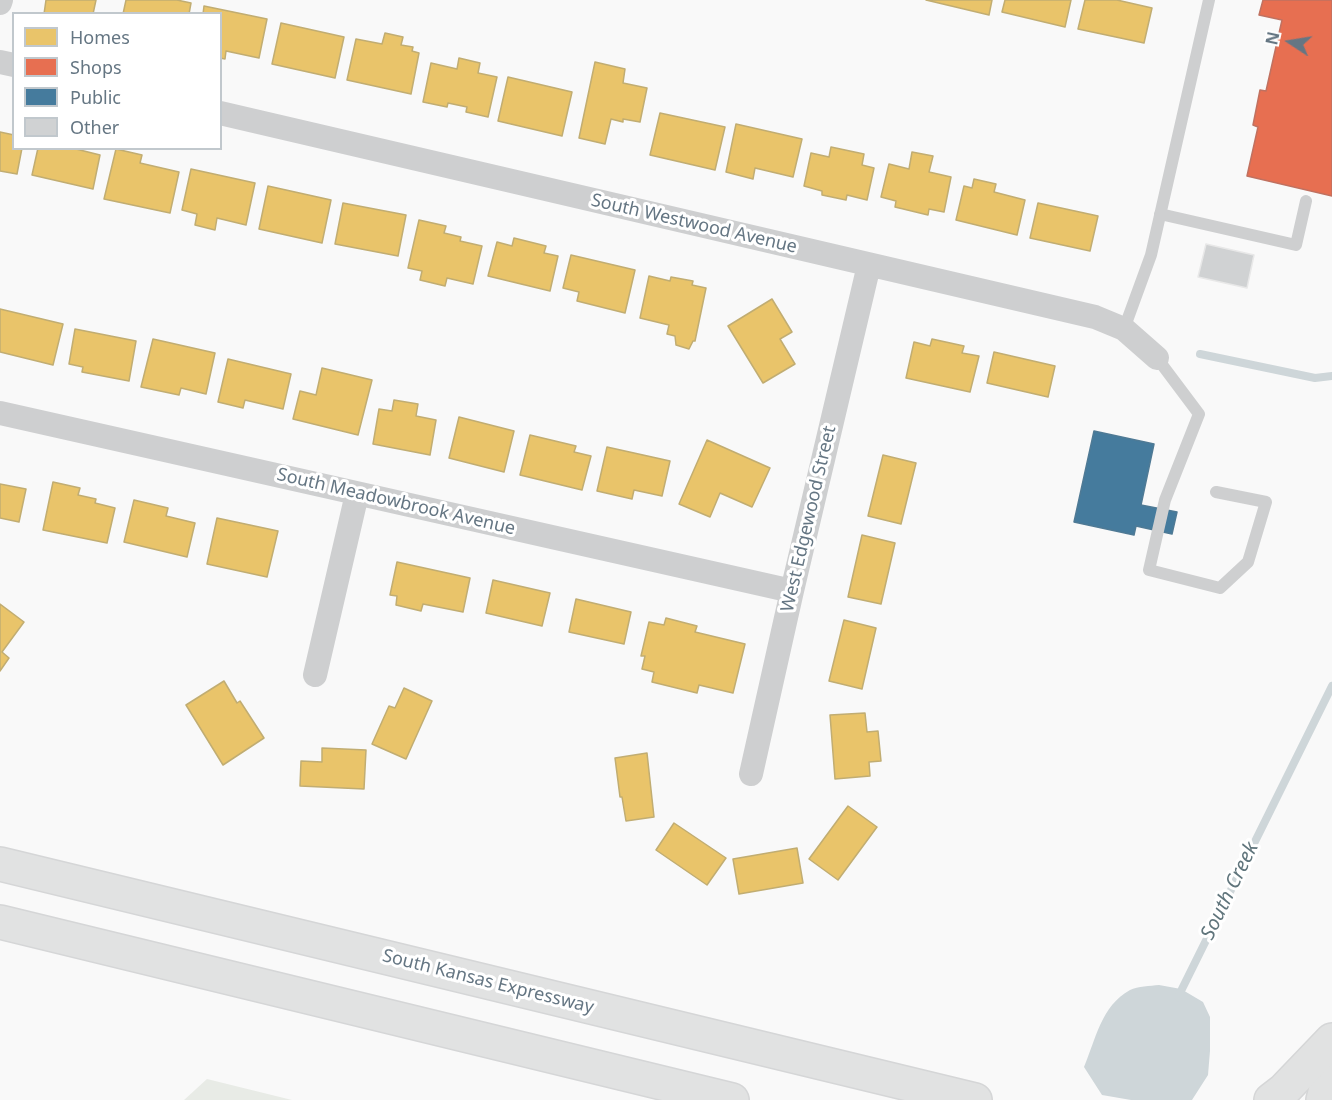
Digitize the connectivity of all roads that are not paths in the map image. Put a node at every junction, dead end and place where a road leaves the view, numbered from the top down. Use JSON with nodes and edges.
{"nodes":[{"id":1,"x":1209,"y":0,"type":"edge"},
{"id":2,"x":222,"y":113,"type":"edge"},
{"id":3,"x":1306,"y":201,"type":"dead end"},
{"id":4,"x":1160,"y":214,"type":"junction"},
{"id":5,"x":869,"y":265,"type":"junction"},
{"id":6,"x":1124,"y":329,"type":"junction"},
{"id":7,"x":1157,"y":358,"type":"joint"},
{"id":8,"x":0,"y":412,"type":"edge"},
{"id":9,"x":1216,"y":492,"type":"dead end"},
{"id":10,"x":357,"y":494,"type":"junction"},
{"id":11,"x":792,"y":591,"type":"junction"},
{"id":12,"x":315,"y":675,"type":"dead end"},
{"id":13,"x":752,"y":774,"type":"dead end"},
{"id":14,"x":0,"y":864,"type":"edge"},
{"id":15,"x":0,"y":922,"type":"edge"},
{"id":16,"x":1332,"y":1041,"type":"edge"},
{"id":17,"x":1332,"y":1065,"type":"edge"},
{"id":18,"x":732,"y":1100,"type":"edge"},
{"id":19,"x":975,"y":1100,"type":"edge"},
{"id":20,"x":1271,"y":1100,"type":"edge"},
{"id":21,"x":1323,"y":1100,"type":"edge"}],
"edges":[{"from":1,"to":4,"type":"lane"},
{"from":2,"to":5,"type":"street","name":"South Westwood Avenue"},
{"from":3,"to":4,"type":"lane"},
{"from":4,"to":6,"type":"lane"},
{"from":5,"to":6,"type":"street","name":"South Westwood Avenue"},
{"from":5,"to":11,"type":"street","name":"West Edgewood Street"},
{"from":6,"to":7,"type":"street","name":"South Westwood Avenue"},
{"from":7,"to":9,"type":"lane"},
{"from":8,"to":10,"type":"street","name":"South Meadowbrook Avenue"},
{"from":10,"to":11,"type":"street","name":"South Meadowbrook Avenue"},
{"from":10,"to":12,"type":"street"},
{"from":11,"to":13,"type":"street","name":"West Edgewood Street"},
{"from":14,"to":19,"type":"main road","name":"South Kansas Expressway"},
{"from":15,"to":18,"type":"main road"},
{"from":16,"to":20,"type":"main road"},
{"from":17,"to":21,"type":"main road"}]}
